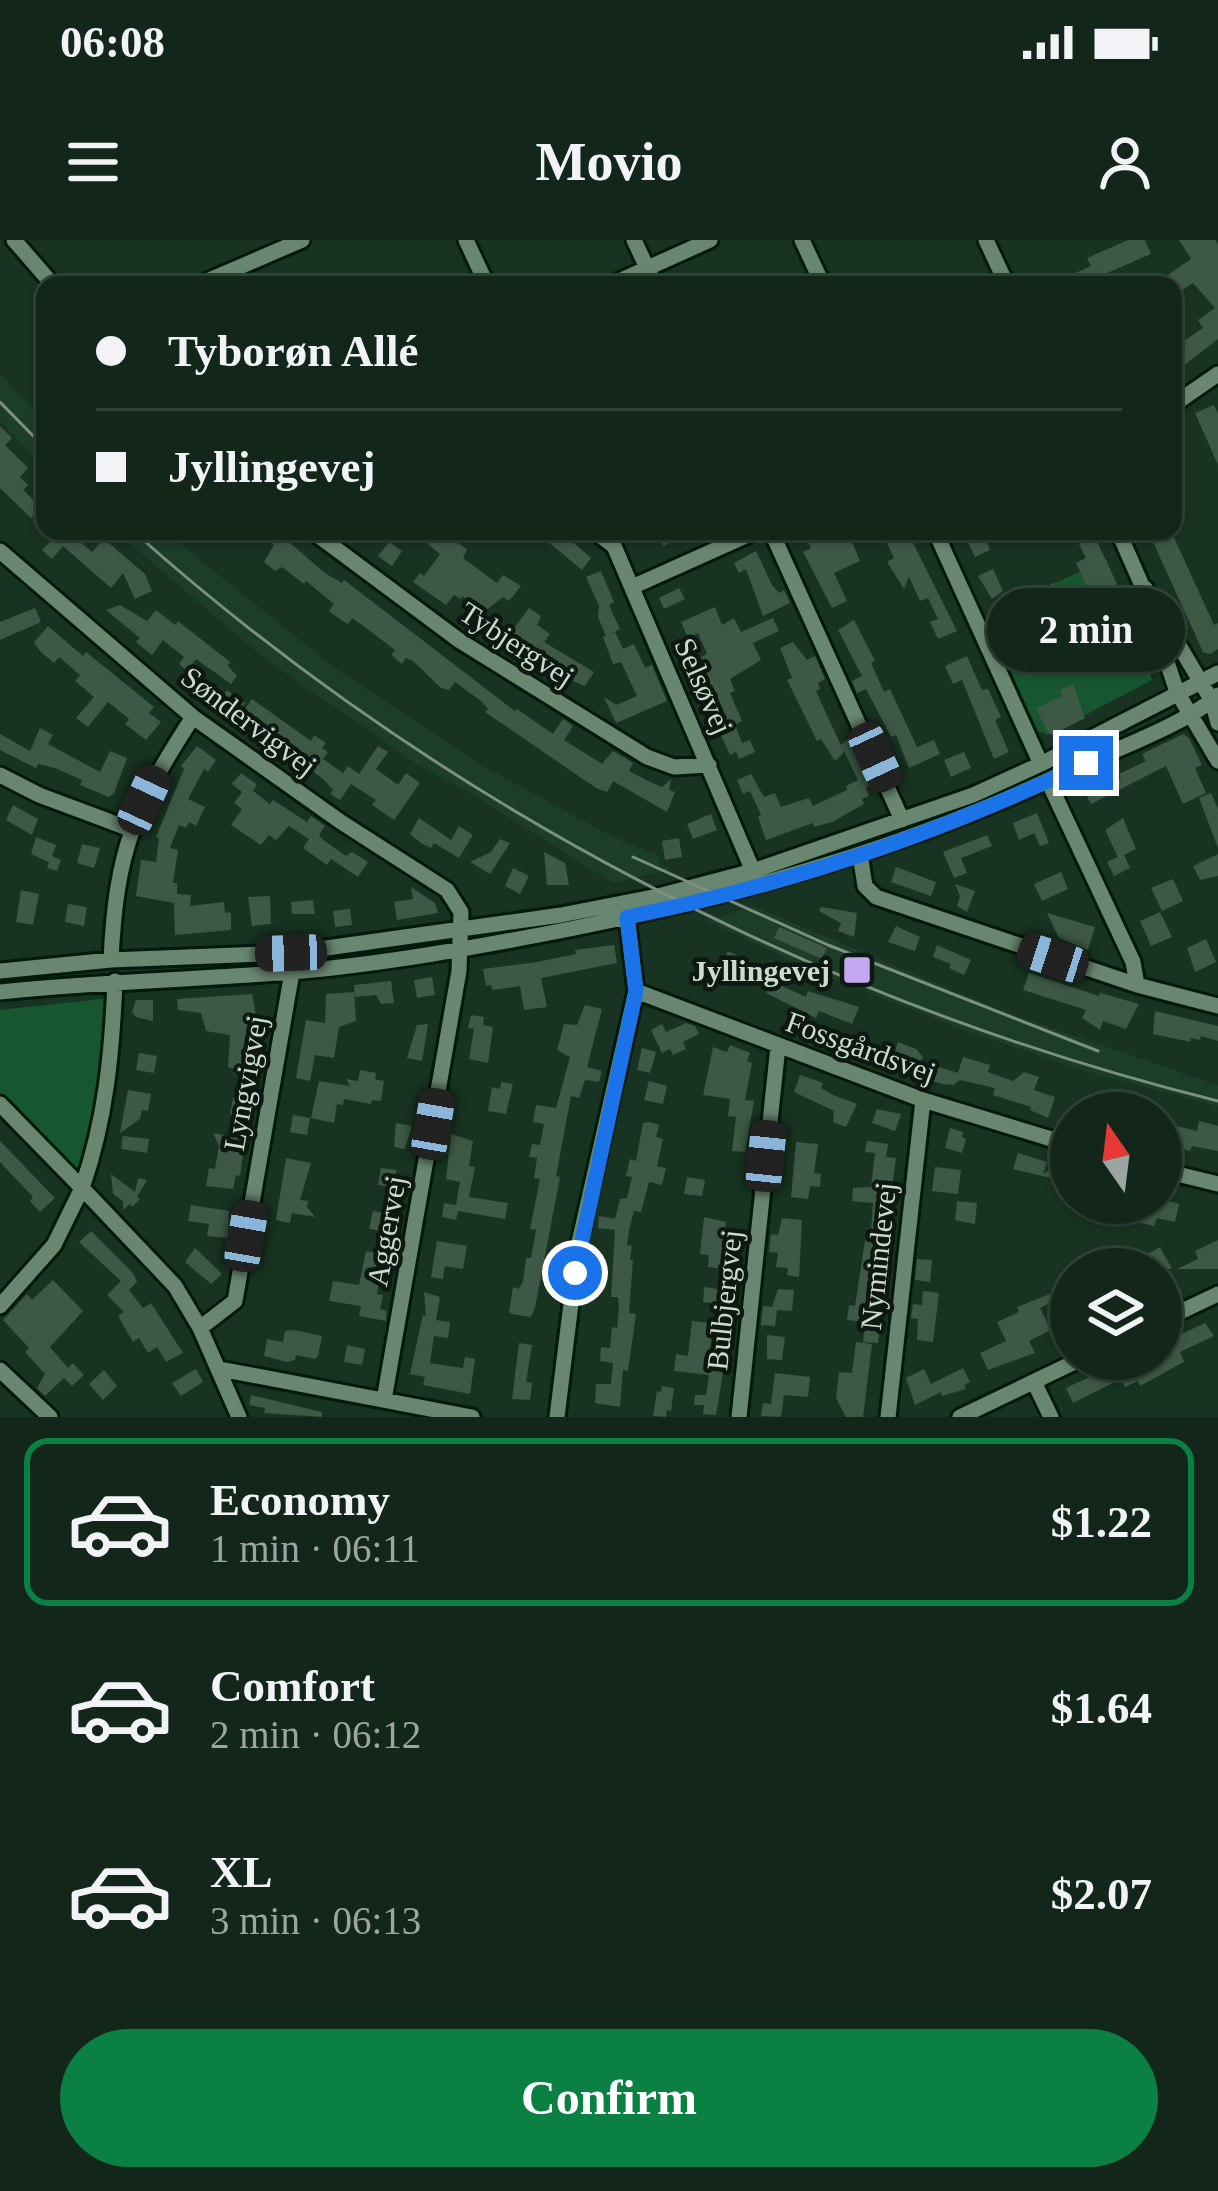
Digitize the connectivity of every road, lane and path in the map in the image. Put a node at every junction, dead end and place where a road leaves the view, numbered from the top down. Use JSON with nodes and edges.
{"nodes":[{"id":1,"x":14,"y":240,"type":"edge"},
{"id":2,"x":302,"y":240,"type":"edge"},
{"id":3,"x":466,"y":240,"type":"edge"},
{"id":4,"x":634,"y":240,"type":"edge"},
{"id":5,"x":710,"y":240,"type":"edge"},
{"id":6,"x":802,"y":240,"type":"edge"},
{"id":7,"x":986,"y":240,"type":"edge"},
{"id":8,"x":647,"y":268,"type":"junction"},
{"id":9,"x":45,"y":276,"type":"edge"},
{"id":10,"x":220,"y":276,"type":"edge"},
{"id":11,"x":483,"y":276,"type":"edge"},
{"id":12,"x":630,"y":276,"type":"edge"},
{"id":13,"x":651,"y":276,"type":"edge"},
{"id":14,"x":819,"y":276,"type":"edge"},
{"id":15,"x":1002,"y":276,"type":"edge"},
{"id":16,"x":1218,"y":374,"type":"edge"},
{"id":17,"x":1182,"y":399,"type":"edge"},
{"id":18,"x":324,"y":540,"type":"edge"},
{"id":19,"x":607,"y":540,"type":"edge"},
{"id":20,"x":737,"y":540,"type":"edge"},
{"id":21,"x":774,"y":540,"type":"edge"},
{"id":22,"x":939,"y":540,"type":"edge"},
{"id":23,"x":1122,"y":540,"type":"edge"},
{"id":24,"x":1,"y":554,"type":"edge"},
{"id":25,"x":1140,"y":581,"type":"junction"},
{"id":26,"x":632,"y":587,"type":"junction"},
{"id":27,"x":1218,"y":673,"type":"edge"},
{"id":28,"x":1200,"y":681,"type":"junction"},
{"id":29,"x":1178,"y":692,"type":"junction"},
{"id":30,"x":1215,"y":698,"type":"edge"},
{"id":31,"x":1190,"y":713,"type":"junction"},
{"id":32,"x":193,"y":717,"type":"junction"},
{"id":33,"x":1218,"y":723,"type":"edge"},
{"id":34,"x":1218,"y":761,"type":"edge"},
{"id":35,"x":1041,"y":764,"type":"junction"},
{"id":36,"x":710,"y":765,"type":"junction"},
{"id":37,"x":0,"y":776,"type":"edge"},
{"id":38,"x":1048,"y":781,"type":"junction"},
{"id":39,"x":902,"y":820,"type":"junction"},
{"id":40,"x":130,"y":829,"type":"junction"},
{"id":41,"x":860,"y":854,"type":"junction"},
{"id":42,"x":753,"y":872,"type":"junction"},
{"id":43,"x":627,"y":917,"type":"junction"},
{"id":44,"x":460,"y":929,"type":"junction"},
{"id":45,"x":460,"y":951,"type":"junction"},
{"id":46,"x":111,"y":960,"type":"junction"},
{"id":47,"x":0,"y":971,"type":"edge"},
{"id":48,"x":292,"y":972,"type":"junction"},
{"id":49,"x":115,"y":980,"type":"junction"},
{"id":50,"x":1137,"y":986,"type":"junction"},
{"id":51,"x":636,"y":991,"type":"junction"},
{"id":52,"x":0,"y":992,"type":"edge"},
{"id":53,"x":1218,"y":1006,"type":"edge"},
{"id":54,"x":778,"y":1046,"type":"junction"},
{"id":55,"x":923,"y":1100,"type":"junction"},
{"id":56,"x":0,"y":1104,"type":"edge"},
{"id":57,"x":1050,"y":1138,"type":"edge"},
{"id":58,"x":1182,"y":1175,"type":"edge"},
{"id":59,"x":1218,"y":1184,"type":"edge"},
{"id":60,"x":82,"y":1188,"type":"junction"},
{"id":61,"x":1218,"y":1294,"type":"edge"},
{"id":62,"x":0,"y":1306,"type":"edge"},
{"id":63,"x":1182,"y":1311,"type":"edge"},
{"id":64,"x":200,"y":1328,"type":"junction"},
{"id":65,"x":218,"y":1364,"type":"junction"},
{"id":66,"x":0,"y":1370,"type":"edge"},
{"id":67,"x":1050,"y":1374,"type":"edge"},
{"id":68,"x":1034,"y":1382,"type":"junction"},
{"id":69,"x":385,"y":1400,"type":"junction"},
{"id":70,"x":50,"y":1417,"type":"edge"},
{"id":71,"x":239,"y":1417,"type":"edge"},
{"id":72,"x":472,"y":1417,"type":"edge"},
{"id":73,"x":557,"y":1417,"type":"edge"},
{"id":74,"x":739,"y":1417,"type":"edge"},
{"id":75,"x":888,"y":1417,"type":"edge"},
{"id":76,"x":961,"y":1417,"type":"edge"},
{"id":77,"x":1051,"y":1417,"type":"edge"}],
"edges":[{"from":1,"to":9,"type":"street"},
{"from":2,"to":10,"type":"street"},
{"from":3,"to":11,"type":"street"},
{"from":4,"to":8,"type":"street"},
{"from":5,"to":8,"type":"street"},
{"from":6,"to":14,"type":"street"},
{"from":7,"to":15,"type":"street"},
{"from":8,"to":12,"type":"street"},
{"from":8,"to":13,"type":"street"},
{"from":16,"to":17,"type":"street"},
{"from":18,"to":36,"type":"street","name":"Tybjergvej"},
{"from":19,"to":26,"type":"street","name":"Selsøvej"},
{"from":20,"to":26,"type":"street"},
{"from":21,"to":39,"type":"street"},
{"from":22,"to":35,"type":"street"},
{"from":23,"to":25,"type":"street"},
{"from":24,"to":32,"type":"street","name":"Søndervigvej"},
{"from":25,"to":28,"type":"street"},
{"from":25,"to":29,"type":"street"},
{"from":26,"to":36,"type":"street","name":"Selsøvej"},
{"from":27,"to":28,"type":"street"},
{"from":28,"to":29,"type":"street"},
{"from":28,"to":30,"type":"street"},
{"from":29,"to":31,"type":"street"},
{"from":29,"to":35,"type":"street"},
{"from":30,"to":31,"type":"street"},
{"from":30,"to":33,"type":"street"},
{"from":31,"to":34,"type":"street"},
{"from":31,"to":38,"type":"street"},
{"from":32,"to":40,"type":"street"},
{"from":32,"to":44,"type":"street","name":"Søndervigvej"},
{"from":35,"to":39,"type":"street"},
{"from":36,"to":42,"type":"street","name":"Selsøvej"},
{"from":37,"to":40,"type":"street"},
{"from":38,"to":41,"type":"street"},
{"from":38,"to":50,"type":"street"},
{"from":39,"to":42,"type":"street"},
{"from":40,"to":46,"type":"street"},
{"from":41,"to":43,"type":"street"},
{"from":41,"to":50,"type":"street"},
{"from":42,"to":44,"type":"street"},
{"from":43,"to":45,"type":"street"},
{"from":43,"to":51,"type":"street"},
{"from":44,"to":45,"type":"street","name":"Aggervej"},
{"from":44,"to":46,"type":"street"},
{"from":45,"to":48,"type":"street"},
{"from":45,"to":69,"type":"street","name":"Aggervej"},
{"from":46,"to":47,"type":"street"},
{"from":48,"to":49,"type":"street"},
{"from":48,"to":64,"type":"street","name":"Lyngvigvej"},
{"from":49,"to":52,"type":"street"},
{"from":49,"to":60,"type":"street"},
{"from":50,"to":53,"type":"street"},
{"from":51,"to":54,"type":"street","name":"Fossgårdsvej"},
{"from":51,"to":73,"type":"street"},
{"from":54,"to":55,"type":"street","name":"Fossgårdsvej"},
{"from":54,"to":74,"type":"street","name":"Bulbjergvej"},
{"from":55,"to":57,"type":"street","name":"Fossgårdsvej"},
{"from":55,"to":75,"type":"street","name":"Nymindevej"},
{"from":56,"to":60,"type":"street"},
{"from":58,"to":59,"type":"street"},
{"from":60,"to":62,"type":"street"},
{"from":60,"to":64,"type":"street"},
{"from":61,"to":63,"type":"street"},
{"from":64,"to":65,"type":"street"},
{"from":65,"to":69,"type":"street"},
{"from":65,"to":71,"type":"street"},
{"from":66,"to":70,"type":"street"},
{"from":67,"to":68,"type":"street"},
{"from":68,"to":76,"type":"street"},
{"from":68,"to":77,"type":"street"},
{"from":69,"to":72,"type":"street"}]}
